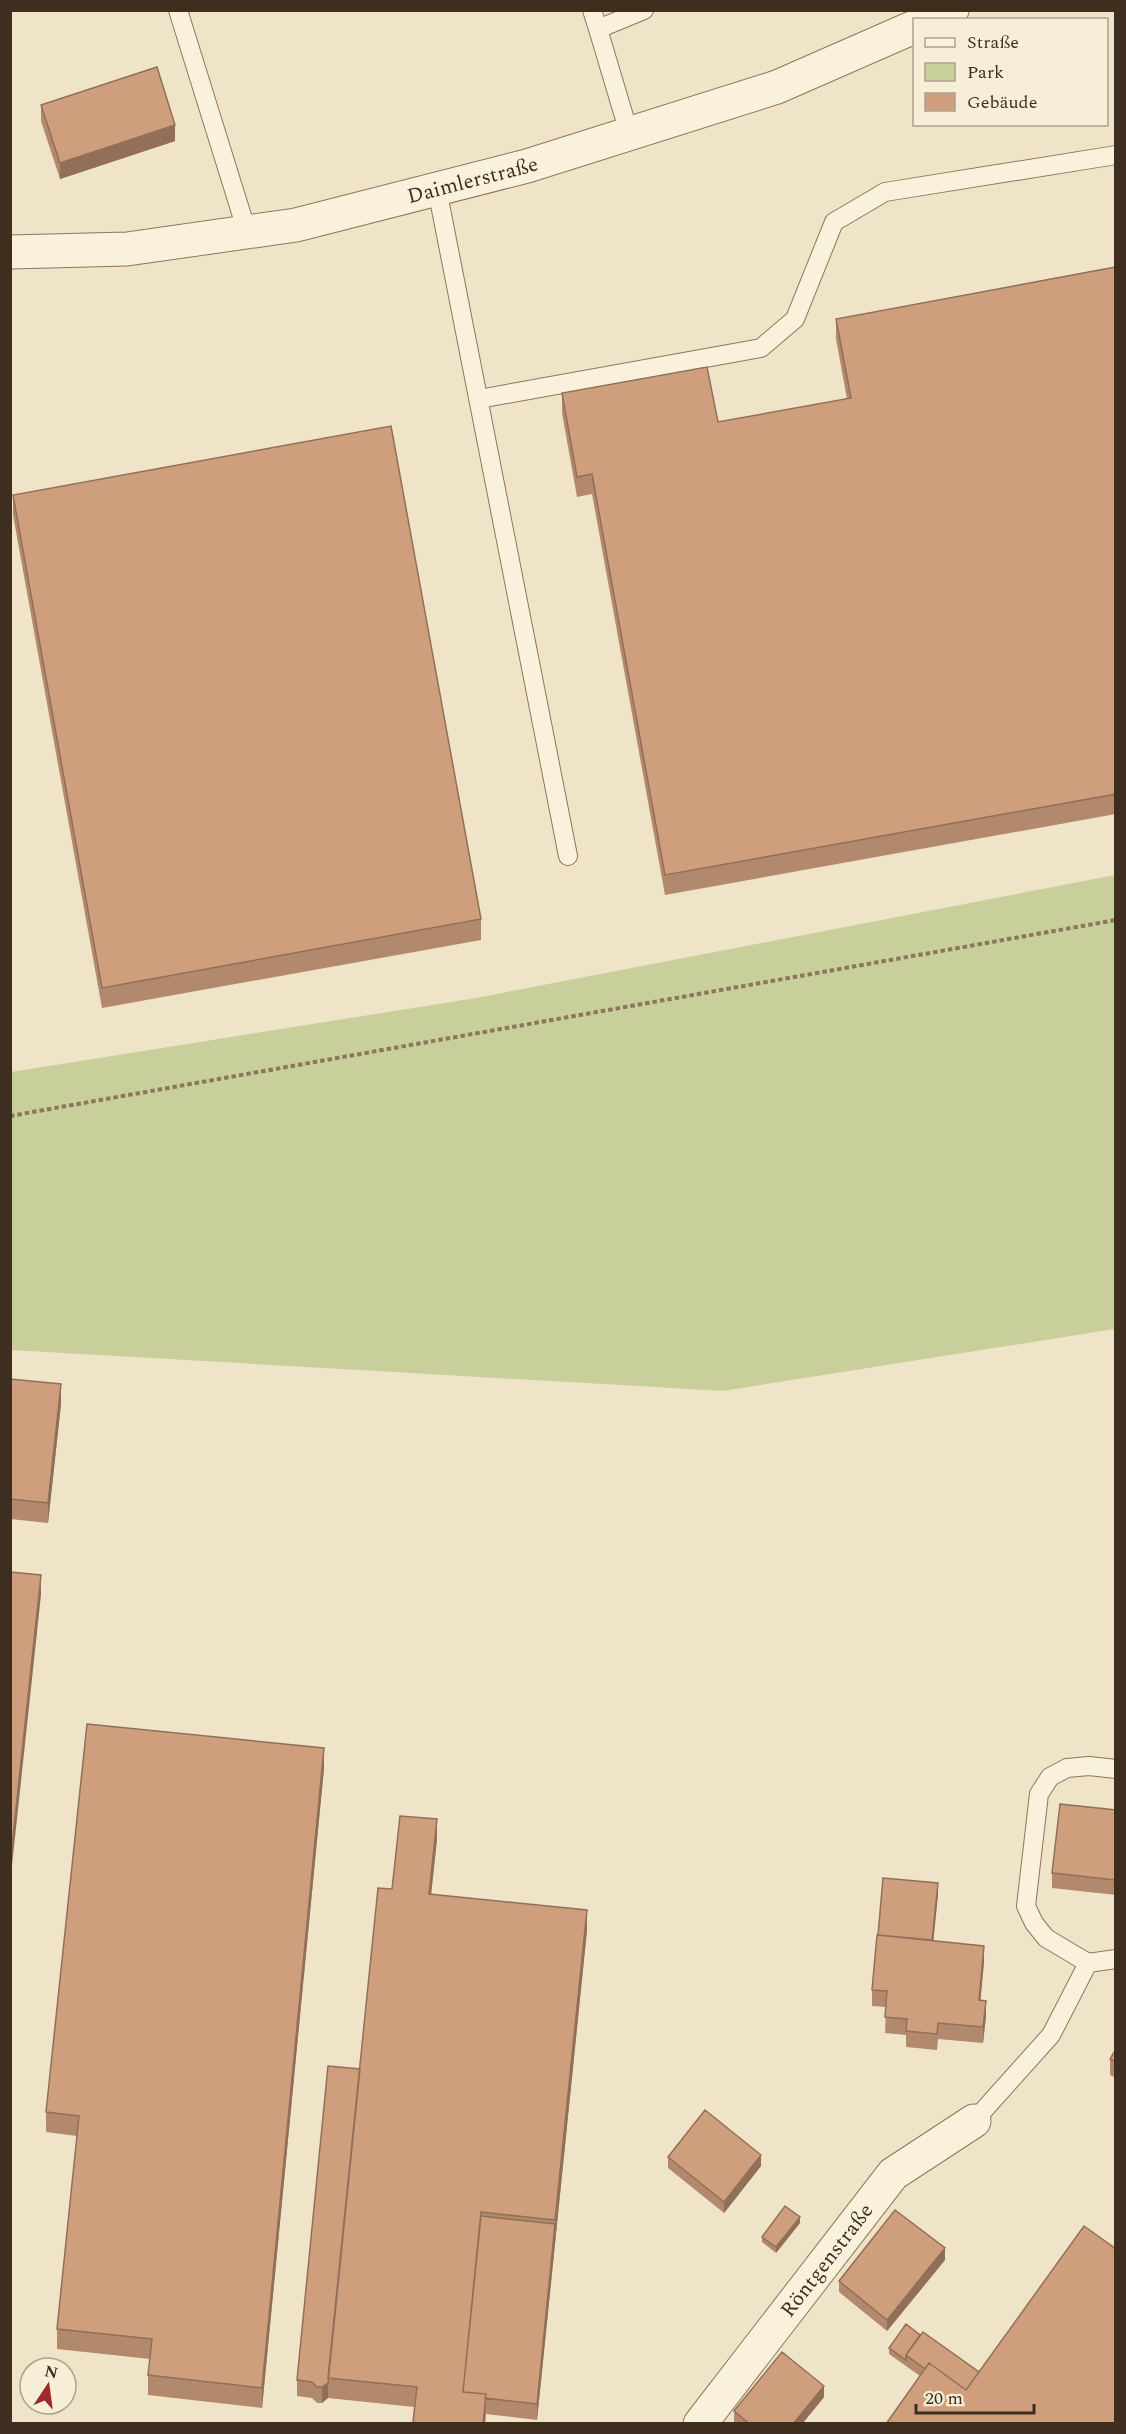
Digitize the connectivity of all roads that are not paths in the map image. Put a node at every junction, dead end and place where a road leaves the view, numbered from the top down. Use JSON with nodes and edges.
{"nodes":[{"id":1,"x":178,"y":10,"type":"edge"},
{"id":2,"x":592,"y":10,"type":"edge"},
{"id":3,"x":644,"y":10,"type":"edge"},
{"id":4,"x":952,"y":10,"type":"edge"},
{"id":5,"x":935,"y":18,"type":"edge"},
{"id":6,"x":913,"y":28,"type":"edge"},
{"id":7,"x":598,"y":29,"type":"junction"},
{"id":8,"x":629,"y":133,"type":"junction"},
{"id":9,"x":1116,"y":155,"type":"edge"},
{"id":10,"x":437,"y":189,"type":"junction"},
{"id":11,"x":247,"y":232,"type":"junction"},
{"id":12,"x":10,"y":252,"type":"edge"},
{"id":13,"x":480,"y":399,"type":"junction"},
{"id":14,"x":568,"y":856,"type":"dead end"},
{"id":15,"x":1116,"y":1769,"type":"edge"},
{"id":16,"x":1116,"y":1959,"type":"edge"},
{"id":17,"x":1088,"y":1963,"type":"junction"},
{"id":18,"x":974,"y":2121,"type":"joint"},
{"id":19,"x":700,"y":2424,"type":"edge"}],
"edges":[{"from":1,"to":11,"type":"lane"},
{"from":2,"to":7,"type":"lane"},
{"from":3,"to":7,"type":"lane"},
{"from":4,"to":5,"type":"street"},
{"from":6,"to":8,"type":"street","name":"Daimlerstraße"},
{"from":7,"to":8,"type":"lane"},
{"from":8,"to":10,"type":"street","name":"Daimlerstraße"},
{"from":9,"to":13,"type":"lane"},
{"from":10,"to":11,"type":"street","name":"Daimlerstraße"},
{"from":10,"to":13,"type":"lane"},
{"from":11,"to":12,"type":"street","name":"Daimlerstraße"},
{"from":13,"to":14,"type":"lane"},
{"from":15,"to":17,"type":"lane"},
{"from":16,"to":17,"type":"lane"},
{"from":17,"to":18,"type":"lane"},
{"from":18,"to":19,"type":"street","name":"Röntgenstraße"}]}
